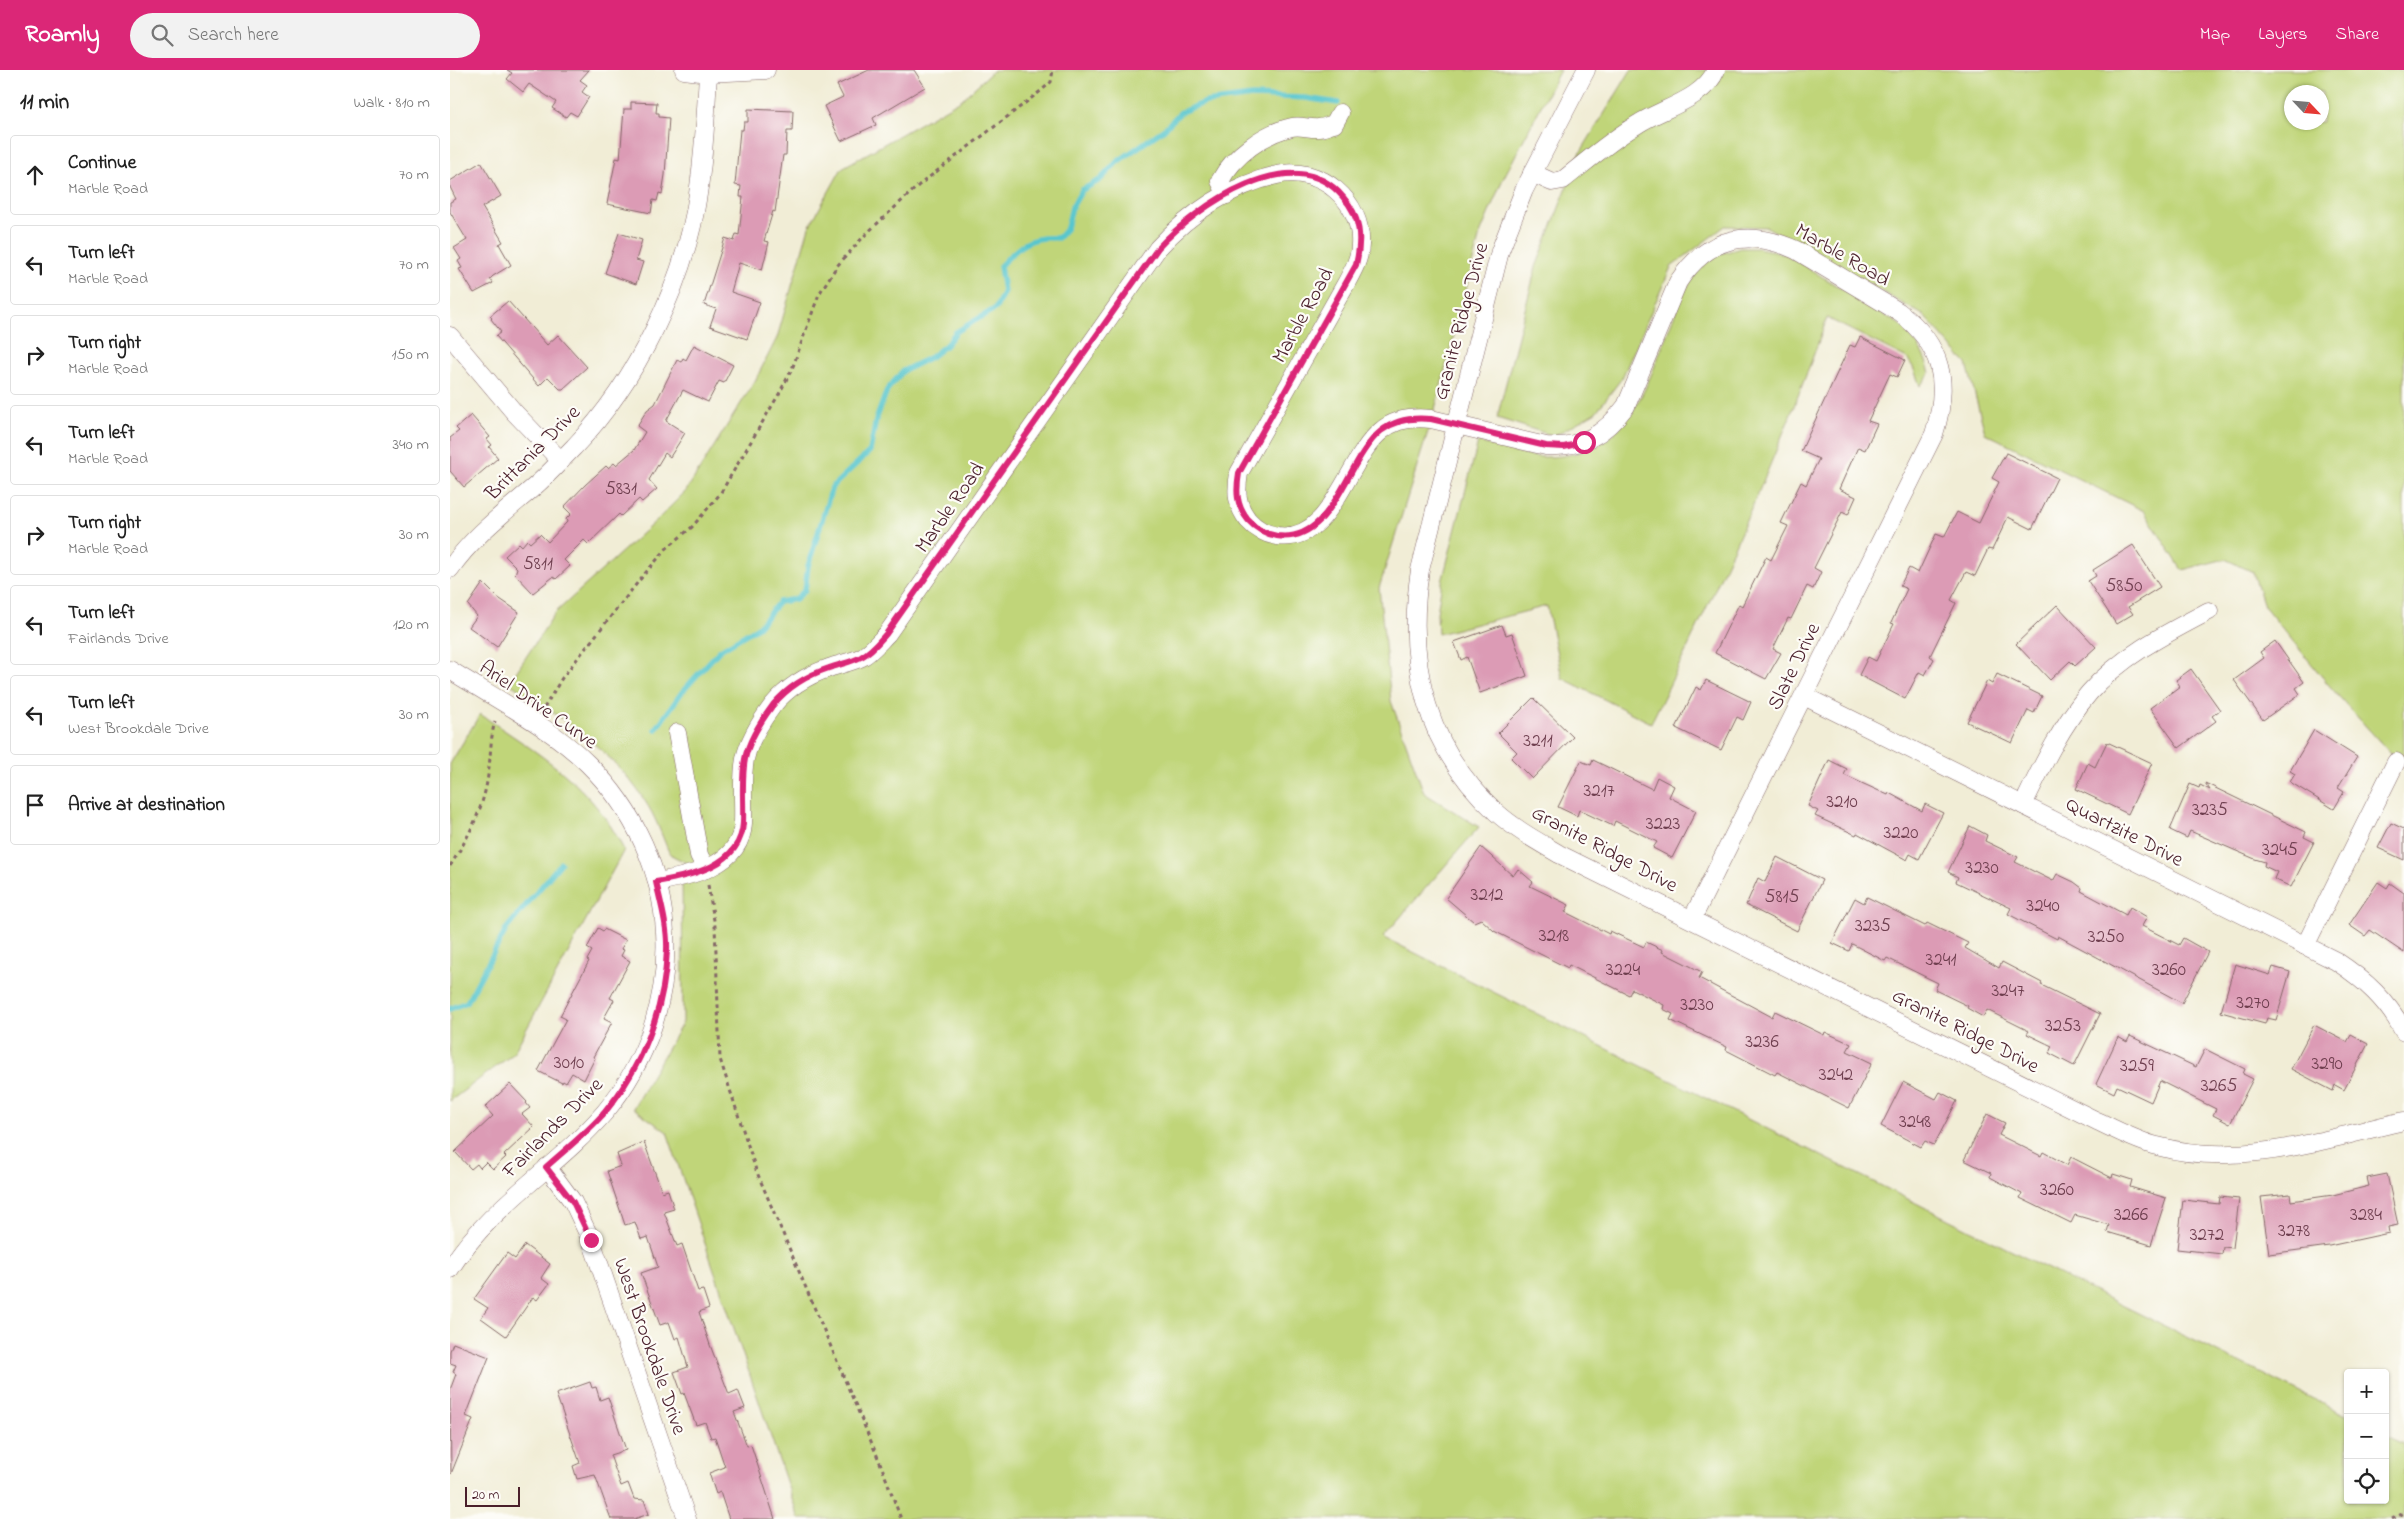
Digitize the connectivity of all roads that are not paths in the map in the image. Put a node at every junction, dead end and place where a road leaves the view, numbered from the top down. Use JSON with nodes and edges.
{"nodes":[{"id":1,"x":684,"y":70,"type":"edge"},
{"id":2,"x":766,"y":70,"type":"edge"},
{"id":3,"x":1586,"y":70,"type":"edge"},
{"id":4,"x":1716,"y":70,"type":"edge"},
{"id":5,"x":708,"y":73,"type":"junction"},
{"id":6,"x":1340,"y":114,"type":"dead end"},
{"id":7,"x":1532,"y":173,"type":"junction"},
{"id":8,"x":1227,"y":195,"type":"junction"},
{"id":9,"x":450,"y":336,"type":"edge"},
{"id":10,"x":1456,"y":424,"type":"junction"},
{"id":11,"x":1934,"y":434,"type":"joint"},
{"id":12,"x":561,"y":461,"type":"junction"},
{"id":13,"x":450,"y":568,"type":"edge"},
{"id":14,"x":2209,"y":611,"type":"dead end"},
{"id":15,"x":450,"y":670,"type":"edge"},
{"id":16,"x":1804,"y":696,"type":"junction"},
{"id":17,"x":676,"y":733,"type":"dead end"},
{"id":18,"x":2396,"y":762,"type":"dead end"},
{"id":19,"x":2023,"y":805,"type":"junction"},
{"id":20,"x":706,"y":869,"type":"junction"},
{"id":21,"x":656,"y":882,"type":"junction"},
{"id":22,"x":1692,"y":919,"type":"junction"},
{"id":23,"x":2305,"y":946,"type":"junction"},
{"id":24,"x":2404,"y":1032,"type":"edge"},
{"id":25,"x":2404,"y":1121,"type":"edge"},
{"id":26,"x":546,"y":1167,"type":"junction"},
{"id":27,"x":450,"y":1269,"type":"edge"},
{"id":28,"x":687,"y":1519,"type":"edge"}],
"edges":[{"from":1,"to":5,"type":"street"},
{"from":2,"to":5,"type":"street"},
{"from":3,"to":7,"type":"street","name":"Granite Ridge Drive"},
{"from":4,"to":7,"type":"street"},
{"from":5,"to":12,"type":"street","name":"Brittania Drive"},
{"from":6,"to":8,"type":"street"},
{"from":7,"to":10,"type":"street","name":"Granite Ridge Drive"},
{"from":8,"to":10,"type":"street","name":"Marble Road"},
{"from":8,"to":20,"type":"street","name":"Marble Road"},
{"from":9,"to":12,"type":"street"},
{"from":10,"to":11,"type":"street","name":"Marble Road"},
{"from":10,"to":22,"type":"street","name":"Granite Ridge Drive"},
{"from":11,"to":16,"type":"street","name":"Slate Drive"},
{"from":12,"to":13,"type":"street","name":"Brittania Drive"},
{"from":14,"to":19,"type":"street"},
{"from":15,"to":21,"type":"street","name":"Ariel Drive Curve"},
{"from":16,"to":19,"type":"street","name":"Quartzite Drive"},
{"from":16,"to":22,"type":"street","name":"Slate Drive"},
{"from":17,"to":20,"type":"street"},
{"from":18,"to":23,"type":"street"},
{"from":19,"to":23,"type":"street","name":"Quartzite Drive"},
{"from":20,"to":21,"type":"street","name":"Marble Road"},
{"from":21,"to":26,"type":"street","name":"Fairlands Drive"},
{"from":22,"to":25,"type":"street","name":"Granite Ridge Drive"},
{"from":23,"to":24,"type":"street","name":"Quartzite Drive"},
{"from":26,"to":27,"type":"street","name":"Fairlands Drive"},
{"from":26,"to":28,"type":"street","name":"West Brookdale Drive"}]}
